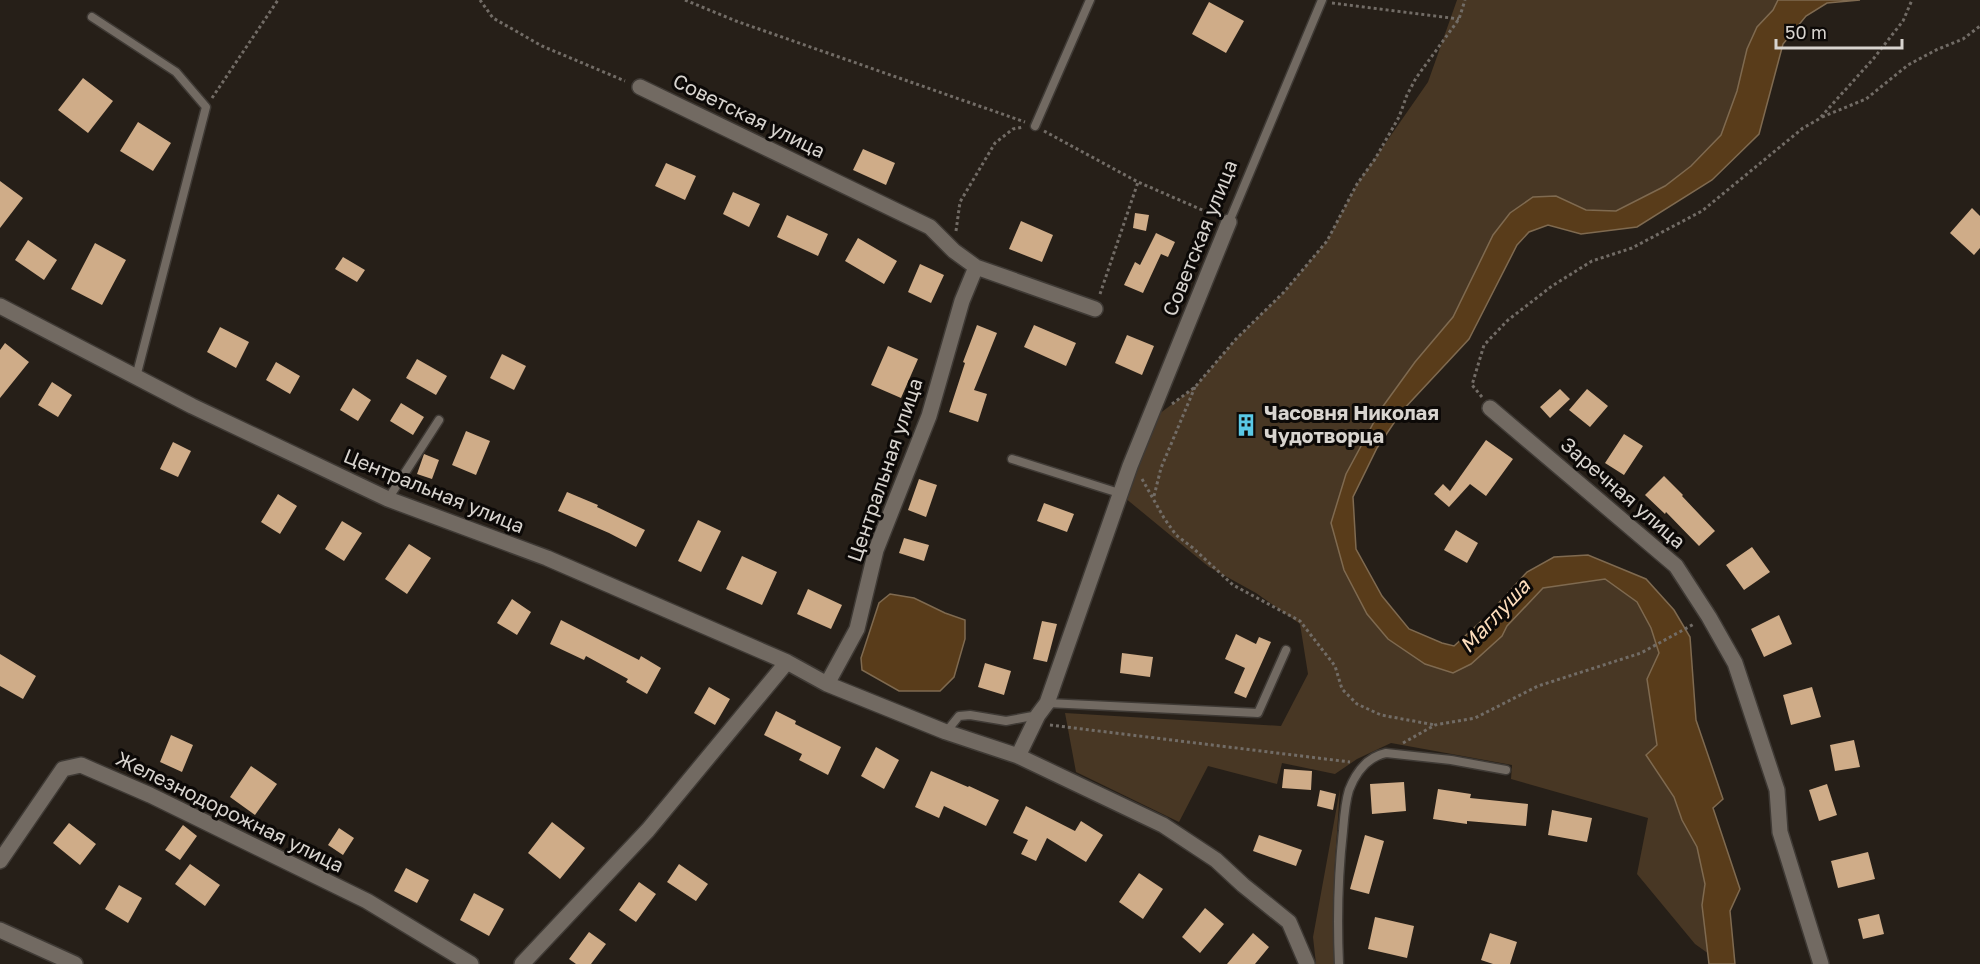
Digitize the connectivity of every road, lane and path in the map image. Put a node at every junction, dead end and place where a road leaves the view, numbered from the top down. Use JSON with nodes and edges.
{"nodes":[{"id":1,"x":278,"y":0,"type":"edge"},
{"id":2,"x":480,"y":0,"type":"edge"},
{"id":3,"x":685,"y":0,"type":"edge"},
{"id":4,"x":1090,"y":0,"type":"edge"},
{"id":5,"x":1466,"y":0,"type":"edge"},
{"id":6,"x":1912,"y":0,"type":"edge"},
{"id":7,"x":1321,"y":1,"type":"edge"},
{"id":8,"x":93,"y":17,"type":"dead end"},
{"id":9,"x":1459,"y":19,"type":"junction"},
{"id":10,"x":1980,"y":26,"type":"edge"},
{"id":11,"x":640,"y":87,"type":"joint"},
{"id":12,"x":206,"y":107,"type":"junction"},
{"id":13,"x":1819,"y":119,"type":"junction"},
{"id":14,"x":1035,"y":126,"type":"junction"},
{"id":15,"x":1138,"y":182,"type":"junction"},
{"id":16,"x":1229,"y":222,"type":"junction"},
{"id":17,"x":954,"y":251,"type":"junction"},
{"id":18,"x":976,"y":267,"type":"junction"},
{"id":19,"x":0,"y":306,"type":"edge"},
{"id":20,"x":1095,"y":309,"type":"joint"},
{"id":21,"x":136,"y":377,"type":"junction"},
{"id":22,"x":1195,"y":387,"type":"junction"},
{"id":23,"x":1490,"y":408,"type":"joint"},
{"id":24,"x":439,"y":420,"type":"dead end"},
{"id":25,"x":1148,"y":423,"type":"junction"},
{"id":26,"x":1012,"y":459,"type":"dead end"},
{"id":27,"x":1130,"y":466,"type":"junction"},
{"id":28,"x":1119,"y":493,"type":"junction"},
{"id":29,"x":1153,"y":497,"type":"junction"},
{"id":30,"x":388,"y":499,"type":"junction"},
{"id":31,"x":1691,"y":626,"type":"dead end"},
{"id":32,"x":1286,"y":650,"type":"dead end"},
{"id":33,"x":787,"y":662,"type":"junction"},
{"id":34,"x":827,"y":684,"type":"junction"},
{"id":35,"x":1040,"y":714,"type":"junction"},
{"id":36,"x":1435,"y":725,"type":"junction"},
{"id":37,"x":946,"y":732,"type":"junction"},
{"id":38,"x":1386,"y":753,"type":"junction"},
{"id":39,"x":1018,"y":756,"type":"junction"},
{"id":40,"x":1363,"y":764,"type":"junction"},
{"id":41,"x":1506,"y":770,"type":"dead end"},
{"id":42,"x":0,"y":861,"type":"edge"},
{"id":43,"x":0,"y":930,"type":"edge"},
{"id":44,"x":75,"y":964,"type":"edge"},
{"id":45,"x":471,"y":964,"type":"edge"},
{"id":46,"x":522,"y":964,"type":"edge"},
{"id":47,"x":1306,"y":964,"type":"edge"},
{"id":48,"x":1339,"y":964,"type":"edge"},
{"id":49,"x":1821,"y":964,"type":"edge"}],
"edges":[{"from":1,"to":12,"type":"path"},
{"from":2,"to":11,"type":"path"},
{"from":3,"to":14,"type":"path"},
{"from":4,"to":14,"type":"lane"},
{"from":5,"to":9,"type":"path"},
{"from":6,"to":13,"type":"path"},
{"from":7,"to":9,"type":"path"},
{"from":7,"to":16,"type":"lane","name":"Советская улица"},
{"from":8,"to":12,"type":"lane"},
{"from":9,"to":22,"type":"path"},
{"from":10,"to":13,"type":"path"},
{"from":11,"to":17,"type":"street","name":"Советская улица"},
{"from":12,"to":21,"type":"lane"},
{"from":13,"to":23,"type":"path"},
{"from":14,"to":15,"type":"path"},
{"from":14,"to":17,"type":"path"},
{"from":15,"to":16,"type":"path"},
{"from":15,"to":20,"type":"path"},
{"from":16,"to":25,"type":"street","name":"Советская улица"},
{"from":17,"to":18,"type":"street","name":"Советская улица"},
{"from":18,"to":20,"type":"street","name":"Советская улица"},
{"from":18,"to":34,"type":"street","name":"Центральная улица"},
{"from":19,"to":21,"type":"street","name":"Центральная улица"},
{"from":21,"to":30,"type":"street","name":"Центральная улица"},
{"from":22,"to":25,"type":"path"},
{"from":22,"to":29,"type":"path"},
{"from":23,"to":49,"type":"street","name":"Заречная улица"},
{"from":24,"to":30,"type":"lane"},
{"from":25,"to":27,"type":"street","name":"Советская улица"},
{"from":26,"to":28,"type":"lane"},
{"from":27,"to":28,"type":"street","name":"Советская улица"},
{"from":27,"to":29,"type":"path"},
{"from":28,"to":35,"type":"street"},
{"from":29,"to":36,"type":"path"},
{"from":30,"to":33,"type":"street","name":"Центральная улица"},
{"from":31,"to":36,"type":"path"},
{"from":32,"to":35,"type":"lane"},
{"from":33,"to":34,"type":"street","name":"Центральная улица"},
{"from":33,"to":46,"type":"street"},
{"from":34,"to":37,"type":"street","name":"Центральная улица"},
{"from":35,"to":37,"type":"lane"},
{"from":35,"to":39,"type":"street"},
{"from":35,"to":40,"type":"path"},
{"from":36,"to":38,"type":"path"},
{"from":37,"to":39,"type":"street","name":"Центральная улица"},
{"from":38,"to":40,"type":"lane"},
{"from":38,"to":41,"type":"lane"},
{"from":39,"to":47,"type":"street","name":"Центральная улица"},
{"from":40,"to":48,"type":"lane"},
{"from":42,"to":45,"type":"street","name":"Железнодорожная улица"},
{"from":43,"to":44,"type":"street"}]}
